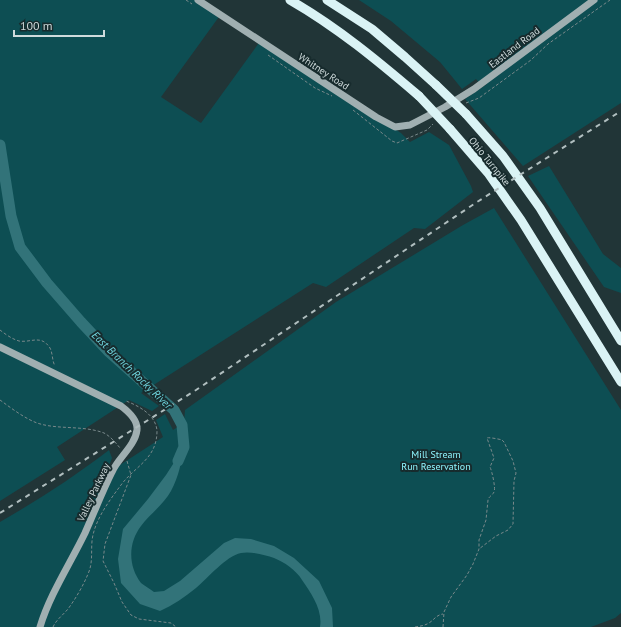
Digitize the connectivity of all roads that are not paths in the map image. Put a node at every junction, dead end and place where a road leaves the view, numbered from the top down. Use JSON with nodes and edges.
{"nodes":[{"id":1,"x":198,"y":0,"type":"edge"},
{"id":2,"x":290,"y":0,"type":"edge"},
{"id":3,"x":327,"y":0,"type":"edge"},
{"id":4,"x":594,"y":0,"type":"edge"},
{"id":5,"x":445,"y":107,"type":"joint"},
{"id":6,"x":621,"y":342,"type":"edge"},
{"id":7,"x":0,"y":347,"type":"edge"},
{"id":8,"x":621,"y":382,"type":"edge"},
{"id":9,"x":40,"y":627,"type":"edge"}],
"edges":[{"from":1,"to":5,"type":"street","name":"Whitney Road"},
{"from":2,"to":8,"type":"highway","name":"Ohio Turnpike","bridge":true},
{"from":3,"to":6,"type":"highway","name":"Ohio Turnpike","bridge":true},
{"from":4,"to":5,"type":"street","name":"Eastland Road"},
{"from":7,"to":9,"type":"street","name":"Valley Parkway"}]}
